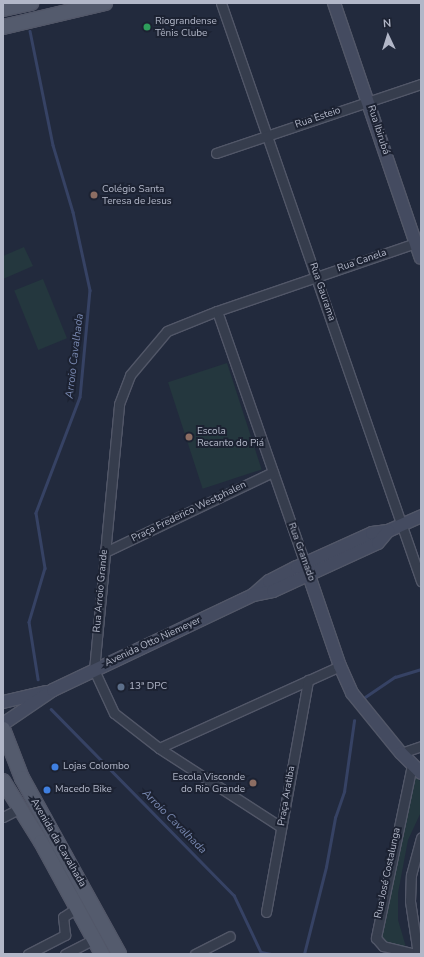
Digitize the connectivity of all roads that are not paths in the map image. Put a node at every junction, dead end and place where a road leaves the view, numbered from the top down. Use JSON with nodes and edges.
{"nodes":[{"id":1,"x":31,"y":3,"type":"edge"},
{"id":2,"x":105,"y":3,"type":"edge"},
{"id":3,"x":221,"y":3,"type":"edge"},
{"id":4,"x":334,"y":3,"type":"edge"},
{"id":5,"x":3,"y":9,"type":"edge"},
{"id":6,"x":3,"y":27,"type":"edge"},
{"id":7,"x":421,"y":84,"type":"edge"},
{"id":8,"x":368,"y":101,"type":"junction"},
{"id":9,"x":267,"y":134,"type":"junction"},
{"id":10,"x":216,"y":153,"type":"dead end"},
{"id":11,"x":416,"y":243,"type":"junction"},
{"id":12,"x":421,"y":258,"type":"edge"},
{"id":13,"x":317,"y":276,"type":"junction"},
{"id":14,"x":217,"y":311,"type":"junction"},
{"id":15,"x":273,"y":472,"type":"junction"},
{"id":16,"x":421,"y":516,"type":"edge"},
{"id":17,"x":401,"y":524,"type":"junction"},
{"id":18,"x":105,"y":552,"type":"junction"},
{"id":19,"x":307,"y":569,"type":"junction"},
{"id":20,"x":421,"y":581,"type":"edge"},
{"id":21,"x":340,"y":666,"type":"junction"},
{"id":22,"x":94,"y":670,"type":"junction"},
{"id":23,"x":308,"y":680,"type":"junction"},
{"id":24,"x":53,"y":690,"type":"junction"},
{"id":25,"x":3,"y":702,"type":"edge"},
{"id":26,"x":3,"y":724,"type":"edge"},
{"id":27,"x":3,"y":729,"type":"edge"},
{"id":28,"x":421,"y":746,"type":"edge"},
{"id":29,"x":159,"y":748,"type":"junction"},
{"id":30,"x":402,"y":753,"type":"junction"},
{"id":31,"x":416,"y":768,"type":"edge"},
{"id":32,"x":3,"y":781,"type":"edge"},
{"id":33,"x":19,"y":809,"type":"junction"},
{"id":34,"x":3,"y":817,"type":"edge"},
{"id":35,"x":281,"y":827,"type":"junction"},
{"id":36,"x":421,"y":837,"type":"edge"},
{"id":37,"x":77,"y":908,"type":"junction"},
{"id":38,"x":266,"y":912,"type":"dead end"},
{"id":39,"x":230,"y":936,"type":"dead end"},
{"id":40,"x":95,"y":939,"type":"junction"},
{"id":41,"x":28,"y":954,"type":"edge"},
{"id":42,"x":65,"y":954,"type":"edge"},
{"id":43,"x":102,"y":954,"type":"edge"},
{"id":44,"x":119,"y":954,"type":"edge"},
{"id":45,"x":195,"y":954,"type":"edge"},
{"id":46,"x":417,"y":954,"type":"edge"}],
"edges":[{"from":1,"to":5,"type":"main road"},
{"from":2,"to":6,"type":"main road"},
{"from":3,"to":9,"type":"street","name":"Rua Gaurama"},
{"from":4,"to":8,"type":"main road","name":"Rua Ibirubá"},
{"from":7,"to":8,"type":"street","name":"Rua Esteio"},
{"from":8,"to":9,"type":"street","name":"Rua Esteio"},
{"from":8,"to":11,"type":"main road","name":"Rua Ibirubá"},
{"from":9,"to":10,"type":"street","name":"Rua Esteio"},
{"from":9,"to":13,"type":"street","name":"Rua Gaurama"},
{"from":11,"to":12,"type":"main road","name":"Rua Ibirubá"},
{"from":11,"to":13,"type":"street","name":"Rua Canela"},
{"from":13,"to":14,"type":"street","name":"Rua Canela"},
{"from":13,"to":17,"type":"street","name":"Rua Gaurama"},
{"from":14,"to":15,"type":"street","name":"Rua Gramado"},
{"from":14,"to":18,"type":"street","name":"Rua Arroio Grande"},
{"from":15,"to":18,"type":"street","name":"Praça Frederico Westphalen"},
{"from":15,"to":19,"type":"street","name":"Rua Gramado"},
{"from":16,"to":17,"type":"main road","name":"Avenida Otto Niemeyer"},
{"from":17,"to":19,"type":"main road","name":"Avenida Otto Niemeyer"},
{"from":17,"to":20,"type":"street","name":"Rua Gaurama"},
{"from":18,"to":22,"type":"street","name":"Rua Arroio Grande"},
{"from":19,"to":21,"type":"main road","name":"Rua Gramado"},
{"from":19,"to":22,"type":"main road","name":"Avenida Otto Niemeyer"},
{"from":21,"to":23,"type":"street"},
{"from":21,"to":30,"type":"main road","name":"Rua Gramado"},
{"from":22,"to":24,"type":"main road","name":"Avenida Otto Niemeyer"},
{"from":22,"to":29,"type":"street"},
{"from":23,"to":29,"type":"street"},
{"from":23,"to":35,"type":"street","name":"Praça Aratiba"},
{"from":24,"to":25,"type":"main road","name":"Avenida Otto Niemeyer"},
{"from":24,"to":26,"type":"main road","name":"Avenida Otto Niemeyer"},
{"from":27,"to":44,"type":"main road","name":"Avenida da Cavalhada"},
{"from":28,"to":30,"type":"street"},
{"from":29,"to":35,"type":"street"},
{"from":30,"to":31,"type":"main road","name":"Rua Gramado"},
{"from":31,"to":46,"type":"street","name":"Rua José Costalunga"},
{"from":32,"to":33,"type":"main road","name":"Avenida da Cavalhada"},
{"from":33,"to":34,"type":"street"},
{"from":33,"to":37,"type":"main road","name":"Avenida da Cavalhada"},
{"from":35,"to":38,"type":"street","name":"Praça Aratiba"},
{"from":36,"to":46,"type":"street"},
{"from":37,"to":40,"type":"main road","name":"Avenida da Cavalhada"},
{"from":37,"to":41,"type":"street"},
{"from":39,"to":45,"type":"street"},
{"from":40,"to":42,"type":"street"},
{"from":40,"to":43,"type":"main road","name":"Avenida da Cavalhada"}]}
